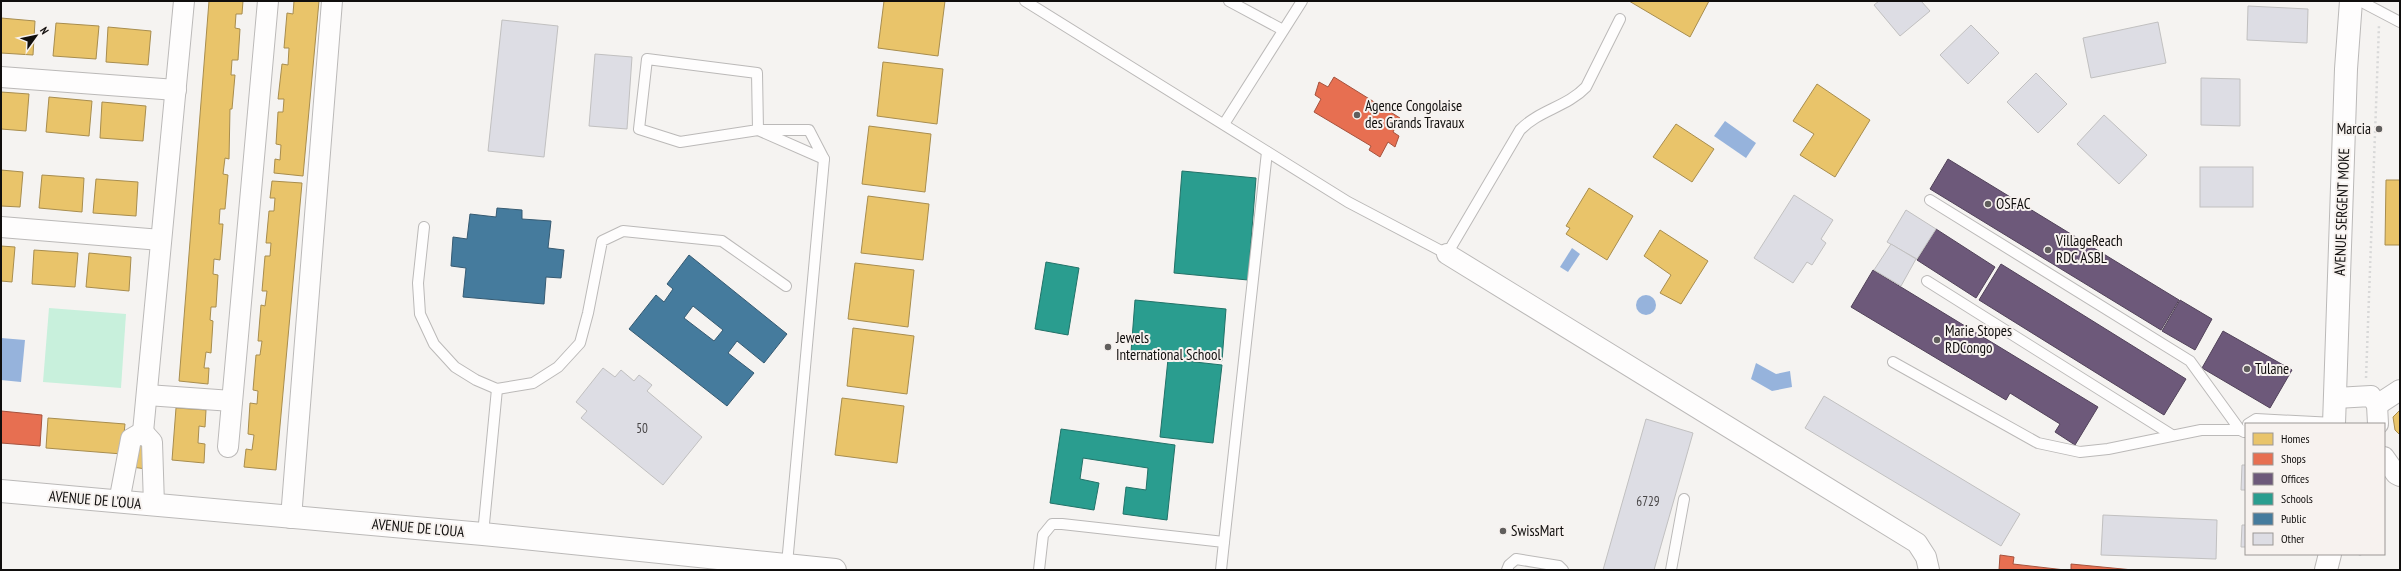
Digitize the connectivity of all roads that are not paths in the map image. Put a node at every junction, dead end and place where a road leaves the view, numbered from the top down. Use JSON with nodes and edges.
{"nodes":[{"id":1,"x":184,"y":1,"type":"edge"},
{"id":2,"x":268,"y":1,"type":"edge"},
{"id":3,"x":332,"y":1,"type":"edge"},
{"id":4,"x":1025,"y":1,"type":"edge"},
{"id":5,"x":1229,"y":1,"type":"edge"},
{"id":6,"x":1302,"y":1,"type":"edge"},
{"id":7,"x":2351,"y":1,"type":"edge"},
{"id":8,"x":2360,"y":1,"type":"edge"},
{"id":9,"x":1620,"y":19,"type":"dead end"},
{"id":10,"x":2400,"y":22,"type":"edge"},
{"id":11,"x":1283,"y":30,"type":"junction"},
{"id":12,"x":1,"y":77,"type":"edge"},
{"id":13,"x":176,"y":90,"type":"junction"},
{"id":14,"x":1224,"y":124,"type":"junction"},
{"id":15,"x":758,"y":130,"type":"junction"},
{"id":16,"x":1267,"y":152,"type":"junction"},
{"id":17,"x":824,"y":159,"type":"junction"},
{"id":18,"x":1930,"y":200,"type":"dead end"},
{"id":19,"x":424,"y":226,"type":"dead end"},
{"id":20,"x":1,"y":227,"type":"edge"},
{"id":21,"x":161,"y":240,"type":"junction"},
{"id":22,"x":1447,"y":254,"type":"junction"},
{"id":23,"x":1927,"y":281,"type":"dead end"},
{"id":24,"x":786,"y":286,"type":"dead end"},
{"id":25,"x":1893,"y":362,"type":"dead end"},
{"id":26,"x":497,"y":389,"type":"junction"},
{"id":27,"x":2400,"y":390,"type":"edge"},
{"id":28,"x":147,"y":395,"type":"junction"},
{"id":29,"x":2336,"y":398,"type":"junction"},
{"id":30,"x":232,"y":401,"type":"junction"},
{"id":31,"x":2373,"y":408,"type":"edge"},
{"id":32,"x":2251,"y":423,"type":"edge"},
{"id":33,"x":2334,"y":423,"type":"edge"},
{"id":34,"x":2245,"y":428,"type":"edge"},
{"id":35,"x":143,"y":432,"type":"junction"},
{"id":36,"x":2172,"y":435,"type":"junction"},
{"id":37,"x":228,"y":447,"type":"dead end"},
{"id":38,"x":2385,"y":458,"type":"edge"},
{"id":39,"x":2400,"y":476,"type":"edge"},
{"id":40,"x":1,"y":491,"type":"edge"},
{"id":41,"x":1684,"y":499,"type":"dead end"},
{"id":42,"x":119,"y":502,"type":"junction"},
{"id":43,"x":154,"y":505,"type":"junction"},
{"id":44,"x":291,"y":518,"type":"junction"},
{"id":45,"x":483,"y":534,"type":"junction"},
{"id":46,"x":1224,"y":542,"type":"junction"},
{"id":47,"x":2330,"y":555,"type":"edge"},
{"id":48,"x":2334,"y":555,"type":"edge"},
{"id":49,"x":787,"y":564,"type":"junction"},
{"id":50,"x":835,"y":570,"type":"edge"},
{"id":51,"x":1039,"y":570,"type":"edge"},
{"id":52,"x":1221,"y":570,"type":"edge"},
{"id":53,"x":1507,"y":570,"type":"edge"},
{"id":54,"x":1563,"y":570,"type":"edge"},
{"id":55,"x":1670,"y":570,"type":"edge"},
{"id":56,"x":1929,"y":570,"type":"edge"},
{"id":57,"x":2326,"y":570,"type":"edge"},
{"id":58,"x":2336,"y":570,"type":"edge"}],
"edges":[{"from":1,"to":13,"type":"street"},
{"from":2,"to":30,"type":"street"},
{"from":3,"to":44,"type":"street"},
{"from":4,"to":14,"type":"lane"},
{"from":5,"to":11,"type":"lane"},
{"from":6,"to":11,"type":"lane"},
{"from":7,"to":29,"type":"main road","name":"AVENUE SERGENT MOKE"},
{"from":8,"to":10,"type":"lane"},
{"from":9,"to":22,"type":"lane"},
{"from":11,"to":14,"type":"lane"},
{"from":12,"to":13,"type":"street"},
{"from":13,"to":21,"type":"street"},
{"from":14,"to":16,"type":"lane"},
{"from":15,"to":15,"type":"lane"},
{"from":15,"to":17,"type":"lane"},
{"from":15,"to":17,"type":"lane"},
{"from":16,"to":22,"type":"lane"},
{"from":16,"to":46,"type":"lane"},
{"from":17,"to":49,"type":"lane"},
{"from":18,"to":34,"type":"lane"},
{"from":19,"to":26,"type":"lane"},
{"from":20,"to":21,"type":"street"},
{"from":21,"to":28,"type":"street"},
{"from":22,"to":56,"type":"street"},
{"from":23,"to":36,"type":"lane"},
{"from":24,"to":26,"type":"lane"},
{"from":25,"to":36,"type":"lane"},
{"from":26,"to":45,"type":"lane"},
{"from":27,"to":31,"type":"street"},
{"from":28,"to":30,"type":"street"},
{"from":28,"to":35,"type":"street"},
{"from":29,"to":31,"type":"street"},
{"from":29,"to":33,"type":"main road","name":"AVENUE SERGENT MOKE"},
{"from":30,"to":37,"type":"street"},
{"from":32,"to":33,"type":"lane"},
{"from":34,"to":36,"type":"lane"},
{"from":35,"to":42,"type":"street"},
{"from":35,"to":43,"type":"street"},
{"from":38,"to":39,"type":"street"},
{"from":40,"to":42,"type":"main road","name":"AVENUE DE L’OUA"},
{"from":41,"to":55,"type":"lane"},
{"from":42,"to":43,"type":"main road","name":"AVENUE DE L’OUA"},
{"from":43,"to":44,"type":"main road","name":"AVENUE DE L’OUA"},
{"from":44,"to":45,"type":"main road","name":"AVENUE DE L’OUA"},
{"from":45,"to":49,"type":"main road","name":"AVENUE DE L’OUA"},
{"from":46,"to":51,"type":"lane"},
{"from":46,"to":52,"type":"lane"},
{"from":47,"to":57,"type":"main road"},
{"from":48,"to":58,"type":"main road"},
{"from":49,"to":50,"type":"main road","name":"AVENUE DE L’OUA"},
{"from":53,"to":54,"type":"lane"}]}
